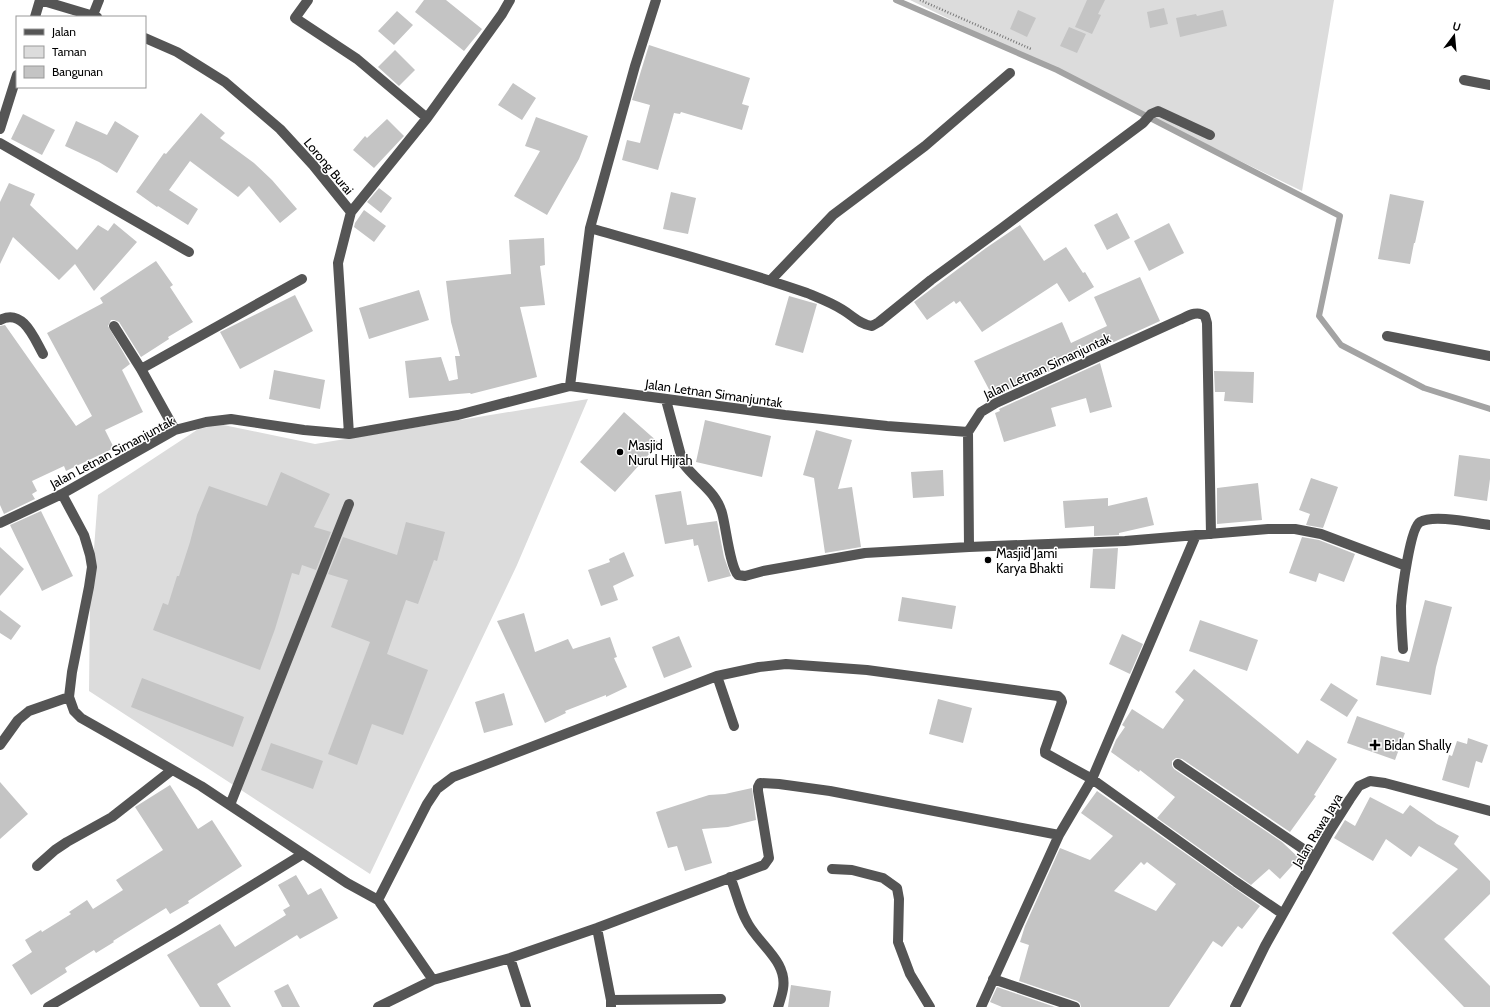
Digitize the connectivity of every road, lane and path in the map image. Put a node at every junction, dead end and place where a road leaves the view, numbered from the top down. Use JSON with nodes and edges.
{"nodes":[{"id":1,"x":40,"y":0,"type":"edge"},
{"id":2,"x":99,"y":0,"type":"edge"},
{"id":3,"x":308,"y":0,"type":"edge"},
{"id":4,"x":510,"y":0,"type":"edge"},
{"id":5,"x":656,"y":0,"type":"edge"},
{"id":6,"x":920,"y":0,"type":"edge"},
{"id":7,"x":35,"y":16,"type":"edge"},
{"id":8,"x":95,"y":16,"type":"edge"},
{"id":9,"x":146,"y":38,"type":"edge"},
{"id":10,"x":1032,"y":49,"type":"dead end"},
{"id":11,"x":1010,"y":73,"type":"dead end"},
{"id":12,"x":16,"y":78,"type":"edge"},
{"id":13,"x":1464,"y":80,"type":"dead end"},
{"id":14,"x":1490,"y":85,"type":"edge"},
{"id":15,"x":427,"y":118,"type":"junction"},
{"id":16,"x":0,"y":129,"type":"edge"},
{"id":17,"x":1210,"y":134,"type":"dead end"},
{"id":18,"x":0,"y":143,"type":"edge"},
{"id":19,"x":350,"y":212,"type":"junction"},
{"id":20,"x":590,"y":228,"type":"junction"},
{"id":21,"x":189,"y":252,"type":"dead end"},
{"id":22,"x":302,"y":279,"type":"dead end"},
{"id":23,"x":770,"y":281,"type":"junction"},
{"id":24,"x":0,"y":320,"type":"edge"},
{"id":25,"x":114,"y":326,"type":"dead end"},
{"id":26,"x":1387,"y":336,"type":"dead end"},
{"id":27,"x":43,"y":354,"type":"dead end"},
{"id":28,"x":1490,"y":356,"type":"edge"},
{"id":29,"x":141,"y":369,"type":"junction"},
{"id":30,"x":570,"y":386,"type":"junction"},
{"id":31,"x":666,"y":400,"type":"junction"},
{"id":32,"x":175,"y":430,"type":"junction"},
{"id":33,"x":968,"y":432,"type":"junction"},
{"id":34,"x":349,"y":434,"type":"junction"},
{"id":35,"x":62,"y":494,"type":"junction"},
{"id":36,"x":349,"y":504,"type":"dead end"},
{"id":37,"x":0,"y":524,"type":"edge"},
{"id":38,"x":1490,"y":525,"type":"edge"},
{"id":39,"x":1211,"y":534,"type":"junction"},
{"id":40,"x":1196,"y":535,"type":"junction"},
{"id":41,"x":970,"y":547,"type":"junction"},
{"id":42,"x":1406,"y":566,"type":"junction"},
{"id":43,"x":1403,"y":649,"type":"dead end"},
{"id":44,"x":717,"y":676,"type":"junction"},
{"id":45,"x":69,"y":697,"type":"junction"},
{"id":46,"x":734,"y":726,"type":"dead end"},
{"id":47,"x":0,"y":745,"type":"edge"},
{"id":48,"x":1178,"y":764,"type":"dead end"},
{"id":49,"x":172,"y":770,"type":"junction"},
{"id":50,"x":1092,"y":779,"type":"junction"},
{"id":51,"x":230,"y":805,"type":"junction"},
{"id":52,"x":1490,"y":811,"type":"edge"},
{"id":53,"x":1059,"y":835,"type":"junction"},
{"id":54,"x":303,"y":854,"type":"junction"},
{"id":55,"x":1315,"y":857,"type":"junction"},
{"id":56,"x":37,"y":866,"type":"dead end"},
{"id":57,"x":832,"y":869,"type":"dead end"},
{"id":58,"x":730,"y":877,"type":"junction"},
{"id":59,"x":378,"y":900,"type":"junction"},
{"id":60,"x":1283,"y":914,"type":"junction"},
{"id":61,"x":597,"y":928,"type":"junction"},
{"id":62,"x":510,"y":958,"type":"junction"},
{"id":63,"x":994,"y":979,"type":"junction"},
{"id":64,"x":433,"y":980,"type":"junction"},
{"id":65,"x":721,"y":999,"type":"dead end"},
{"id":66,"x":611,"y":1003,"type":"edge"},
{"id":67,"x":48,"y":1007,"type":"edge"},
{"id":68,"x":378,"y":1007,"type":"edge"},
{"id":69,"x":526,"y":1007,"type":"edge"},
{"id":70,"x":778,"y":1007,"type":"edge"},
{"id":71,"x":930,"y":1007,"type":"edge"},
{"id":72,"x":981,"y":1007,"type":"edge"},
{"id":73,"x":1075,"y":1007,"type":"edge"},
{"id":74,"x":1235,"y":1007,"type":"edge"}],
"edges":[{"from":1,"to":7,"type":"street"},
{"from":1,"to":8,"type":"street"},
{"from":2,"to":8,"type":"street"},
{"from":3,"to":15,"type":"street"},
{"from":4,"to":15,"type":"street"},
{"from":5,"to":20,"type":"street"},
{"from":6,"to":10,"type":"path"},
{"from":9,"to":19,"type":"street","name":"Lorong Burai"},
{"from":11,"to":23,"type":"street"},
{"from":12,"to":16,"type":"street"},
{"from":13,"to":14,"type":"street"},
{"from":15,"to":19,"type":"street"},
{"from":17,"to":23,"type":"street"},
{"from":18,"to":21,"type":"street"},
{"from":19,"to":34,"type":"street","name":"Lorong Burai"},
{"from":20,"to":23,"type":"street"},
{"from":20,"to":30,"type":"street"},
{"from":22,"to":29,"type":"street"},
{"from":24,"to":27,"type":"street"},
{"from":25,"to":29,"type":"street"},
{"from":26,"to":28,"type":"street"},
{"from":29,"to":32,"type":"street"},
{"from":30,"to":31,"type":"street","name":"Jalan Letnan Simanjuntak"},
{"from":30,"to":34,"type":"street","name":"Jalan Letnan Simanjuntak"},
{"from":31,"to":33,"type":"street","name":"Jalan Letnan Simanjuntak"},
{"from":31,"to":41,"type":"street"},
{"from":32,"to":34,"type":"street","name":"Jalan Letnan Simanjuntak"},
{"from":32,"to":35,"type":"street","name":"Jalan Letnan Simanjuntak"},
{"from":33,"to":39,"type":"street","name":"Jalan Letnan Simanjuntak"},
{"from":33,"to":41,"type":"street"},
{"from":35,"to":37,"type":"street","name":"Jalan Letnan Simanjuntak"},
{"from":35,"to":45,"type":"street"},
{"from":36,"to":51,"type":"street"},
{"from":38,"to":42,"type":"street"},
{"from":39,"to":40,"type":"street"},
{"from":39,"to":42,"type":"street"},
{"from":40,"to":41,"type":"street"},
{"from":40,"to":50,"type":"street"},
{"from":42,"to":43,"type":"street"},
{"from":44,"to":46,"type":"street"},
{"from":44,"to":50,"type":"street"},
{"from":44,"to":59,"type":"street"},
{"from":45,"to":47,"type":"street"},
{"from":45,"to":49,"type":"street"},
{"from":48,"to":55,"type":"street"},
{"from":49,"to":51,"type":"street"},
{"from":49,"to":56,"type":"street"},
{"from":50,"to":53,"type":"street"},
{"from":50,"to":60,"type":"street"},
{"from":51,"to":54,"type":"street"},
{"from":52,"to":55,"type":"street","name":"Jalan Rawa Jaya"},
{"from":53,"to":58,"type":"street"},
{"from":53,"to":63,"type":"street"},
{"from":54,"to":59,"type":"street"},
{"from":54,"to":67,"type":"street"},
{"from":55,"to":60,"type":"street","name":"Jalan Rawa Jaya"},
{"from":57,"to":71,"type":"street"},
{"from":58,"to":61,"type":"street"},
{"from":58,"to":70,"type":"street"},
{"from":59,"to":64,"type":"street"},
{"from":60,"to":74,"type":"street","name":"Jalan Rawa Jaya"},
{"from":61,"to":62,"type":"street"},
{"from":61,"to":66,"type":"street"},
{"from":62,"to":64,"type":"street"},
{"from":62,"to":69,"type":"street"},
{"from":63,"to":72,"type":"street"},
{"from":63,"to":73,"type":"street"},
{"from":64,"to":68,"type":"street"},
{"from":65,"to":66,"type":"street"}]}
